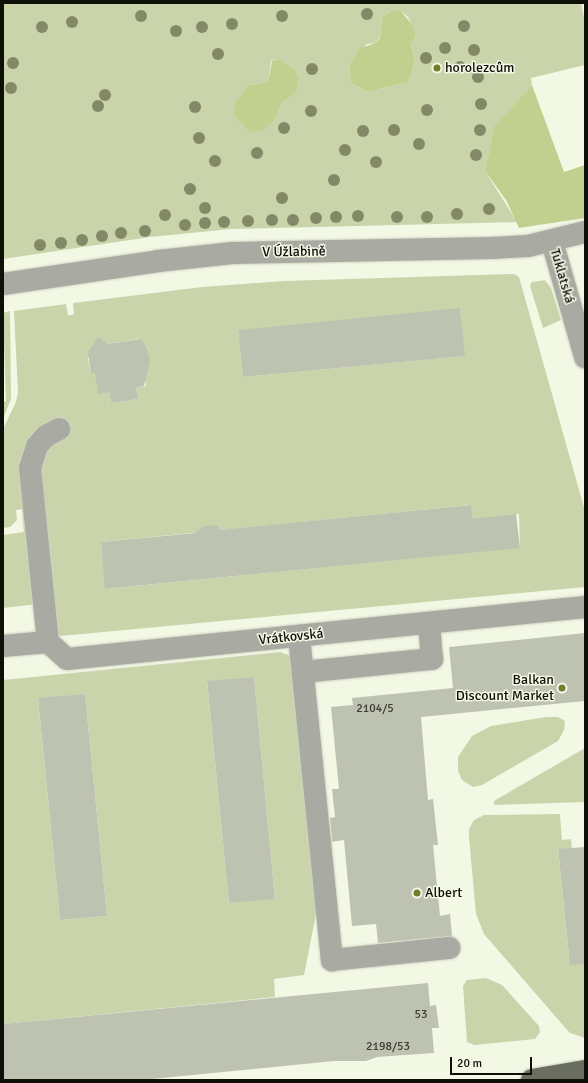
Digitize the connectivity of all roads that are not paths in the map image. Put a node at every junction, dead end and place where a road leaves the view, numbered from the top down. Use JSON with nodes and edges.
{"nodes":[{"id":1,"x":585,"y":232,"type":"edge"},
{"id":2,"x":552,"y":241,"type":"junction"},
{"id":3,"x":3,"y":284,"type":"edge"},
{"id":4,"x":585,"y":357,"type":"edge"},
{"id":5,"x":59,"y":429,"type":"dead end"},
{"id":6,"x":585,"y":607,"type":"edge"},
{"id":7,"x":429,"y":623,"type":"junction"},
{"id":8,"x":299,"y":636,"type":"junction"},
{"id":9,"x":48,"y":642,"type":"junction"},
{"id":10,"x":3,"y":646,"type":"edge"},
{"id":11,"x":303,"y":672,"type":"junction"},
{"id":12,"x":449,"y":948,"type":"dead end"},
{"id":13,"x":585,"y":1072,"type":"edge"},
{"id":14,"x":532,"y":1080,"type":"edge"},
{"id":15,"x":580,"y":1080,"type":"edge"}],
"edges":[{"from":1,"to":2,"type":"street","name":"V Úžlabině"},
{"from":2,"to":3,"type":"street","name":"V Úžlabině"},
{"from":2,"to":4,"type":"street","name":"Tuklatská"},
{"from":5,"to":9,"type":"street"},
{"from":6,"to":7,"type":"street","name":"Vrátkovská"},
{"from":7,"to":8,"type":"street","name":"Vrátkovská"},
{"from":7,"to":11,"type":"street"},
{"from":8,"to":9,"type":"street","name":"Vrátkovská"},
{"from":8,"to":11,"type":"street"},
{"from":9,"to":10,"type":"street"},
{"from":11,"to":12,"type":"street"},
{"from":13,"to":14,"type":"main road"},
{"from":13,"to":15,"type":"street"}]}
